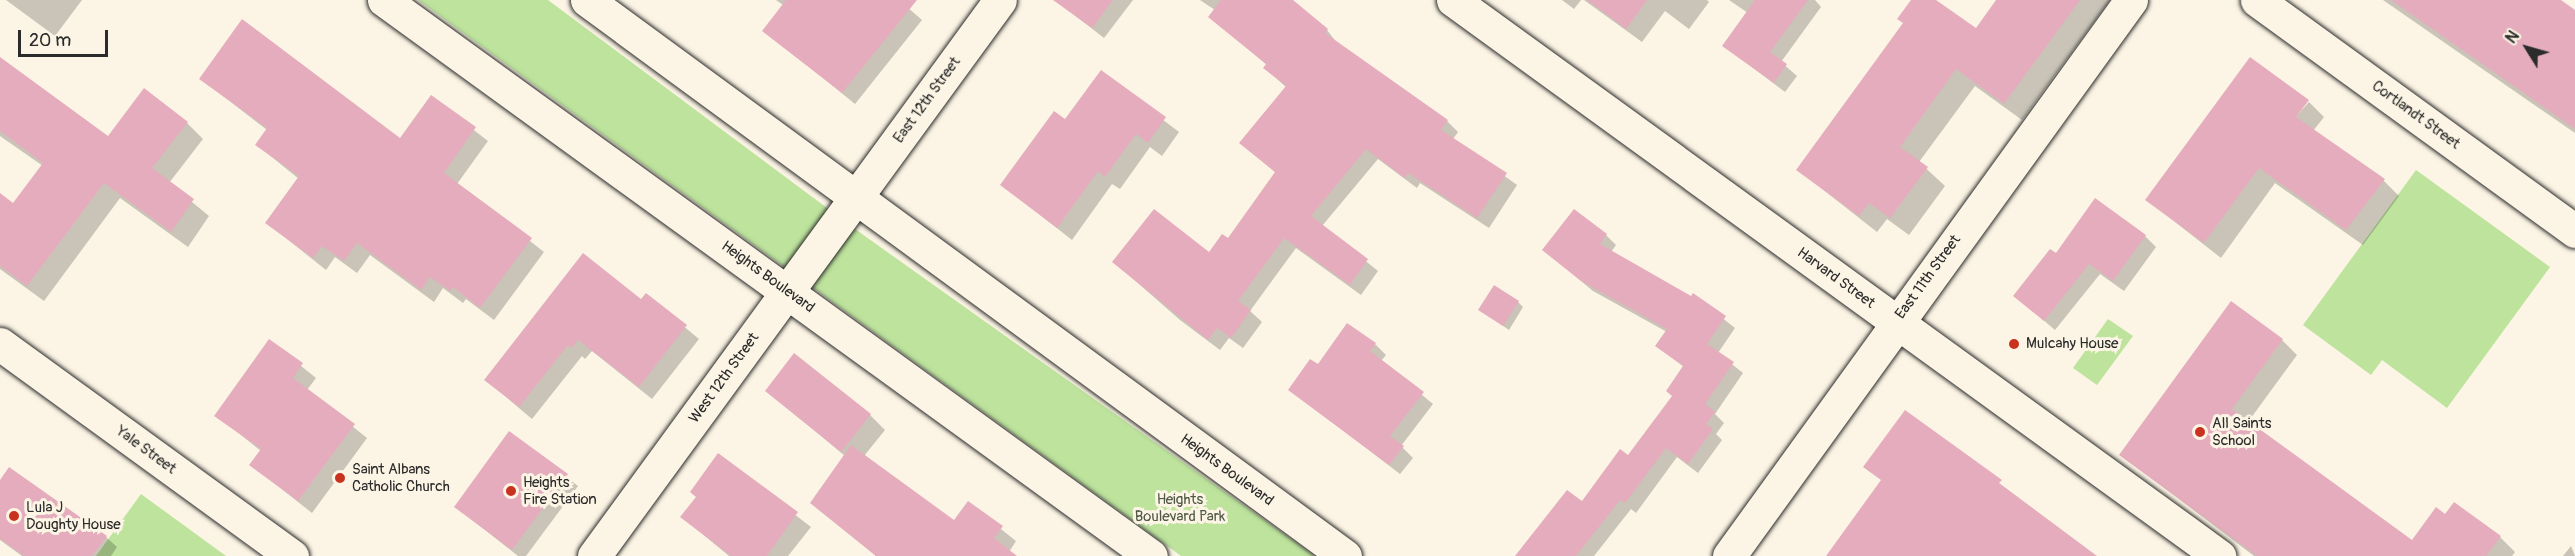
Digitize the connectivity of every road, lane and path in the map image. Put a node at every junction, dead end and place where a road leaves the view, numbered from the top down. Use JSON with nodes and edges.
{"nodes":[{"id":1,"x":384,"y":0,"type":"edge"},
{"id":2,"x":587,"y":0,"type":"edge"},
{"id":3,"x":1000,"y":0,"type":"edge"},
{"id":4,"x":1453,"y":0,"type":"edge"},
{"id":5,"x":2131,"y":0,"type":"edge"},
{"id":6,"x":2257,"y":0,"type":"edge"},
{"id":7,"x":855,"y":200,"type":"junction"},
{"id":8,"x":2575,"y":231,"type":"edge"},
{"id":9,"x":788,"y":291,"type":"junction"},
{"id":10,"x":1896,"y":321,"type":"junction"},
{"id":11,"x":0,"y":344,"type":"edge"},
{"id":12,"x":292,"y":556,"type":"edge"},
{"id":13,"x":594,"y":556,"type":"edge"},
{"id":14,"x":1151,"y":556,"type":"edge"},
{"id":15,"x":1345,"y":556,"type":"edge"},
{"id":16,"x":1729,"y":556,"type":"edge"},
{"id":17,"x":2219,"y":556,"type":"edge"}],
"edges":[{"from":1,"to":9,"type":"main road","name":"Heights Boulevard"},
{"from":2,"to":7,"type":"main road","name":"Heights Boulevard"},
{"from":3,"to":7,"type":"main road","name":"East 12th Street"},
{"from":4,"to":10,"type":"main road","name":"Harvard Street"},
{"from":5,"to":10,"type":"main road","name":"East 11th Street"},
{"from":6,"to":8,"type":"main road","name":"Cortlandt Street"},
{"from":7,"to":9,"type":"main road","name":"West 12th Street"},
{"from":7,"to":15,"type":"main road","name":"Heights Boulevard"},
{"from":9,"to":13,"type":"main road","name":"West 12th Street"},
{"from":9,"to":14,"type":"main road","name":"Heights Boulevard"},
{"from":10,"to":16,"type":"main road","name":"East 11th Street"},
{"from":10,"to":17,"type":"main road","name":"Harvard Street"},
{"from":11,"to":12,"type":"main road","name":"Yale Street"}]}
